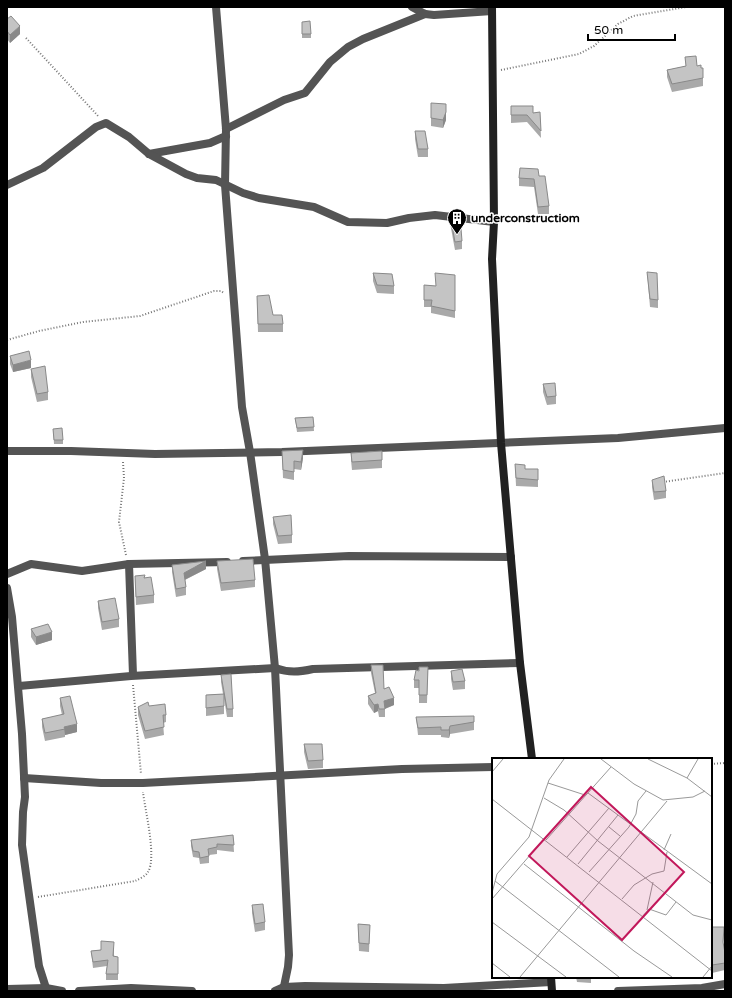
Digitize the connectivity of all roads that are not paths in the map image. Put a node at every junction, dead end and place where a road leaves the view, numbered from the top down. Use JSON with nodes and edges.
{"nodes":[{"id":1,"x":216,"y":7,"type":"edge"},
{"id":2,"x":412,"y":7,"type":"edge"},
{"id":3,"x":492,"y":9,"type":"edge"},
{"id":4,"x":425,"y":14,"type":"junction"},
{"id":5,"x":226,"y":133,"type":"junction"},
{"id":6,"x":149,"y":154,"type":"junction"},
{"id":7,"x":7,"y":185,"type":"edge"},
{"id":8,"x":225,"y":185,"type":"junction"},
{"id":9,"x":494,"y":222,"type":"junction"},
{"id":10,"x":725,"y":428,"type":"edge"},
{"id":11,"x":501,"y":443,"type":"junction"},
{"id":12,"x":7,"y":451,"type":"edge"},
{"id":13,"x":250,"y":452,"type":"junction"},
{"id":14,"x":511,"y":558,"type":"junction"},
{"id":15,"x":265,"y":559,"type":"junction"},
{"id":16,"x":129,"y":564,"type":"junction"},
{"id":17,"x":7,"y":574,"type":"edge"},
{"id":18,"x":7,"y":588,"type":"edge"},
{"id":19,"x":520,"y":663,"type":"junction"},
{"id":20,"x":275,"y":668,"type":"junction"},
{"id":21,"x":132,"y":675,"type":"junction"},
{"id":22,"x":19,"y":686,"type":"junction"},
{"id":23,"x":532,"y":758,"type":"edge"},
{"id":24,"x":492,"y":767,"type":"edge"},
{"id":25,"x":279,"y":776,"type":"junction"},
{"id":26,"x":24,"y":778,"type":"junction"},
{"id":27,"x":551,"y":979,"type":"edge"},
{"id":28,"x":725,"y":984,"type":"edge"},
{"id":29,"x":46,"y":988,"type":"junction"},
{"id":30,"x":7,"y":989,"type":"edge"},
{"id":31,"x":283,"y":989,"type":"edge"},
{"id":32,"x":62,"y":991,"type":"edge"},
{"id":33,"x":79,"y":991,"type":"edge"},
{"id":34,"x":192,"y":991,"type":"edge"},
{"id":35,"x":276,"y":991,"type":"edge"},
{"id":36,"x":552,"y":991,"type":"edge"},
{"id":37,"x":618,"y":991,"type":"edge"}],
"edges":[{"from":1,"to":5,"type":"street"},
{"from":2,"to":4,"type":"street"},
{"from":3,"to":4,"type":"street"},
{"from":3,"to":9,"type":"street"},
{"from":4,"to":5,"type":"street"},
{"from":5,"to":6,"type":"street"},
{"from":5,"to":8,"type":"street"},
{"from":6,"to":7,"type":"street"},
{"from":6,"to":8,"type":"street"},
{"from":8,"to":9,"type":"street"},
{"from":8,"to":13,"type":"street"},
{"from":9,"to":11,"type":"street"},
{"from":10,"to":11,"type":"street"},
{"from":11,"to":13,"type":"street"},
{"from":11,"to":14,"type":"street"},
{"from":12,"to":13,"type":"street"},
{"from":13,"to":15,"type":"street"},
{"from":14,"to":15,"type":"street"},
{"from":14,"to":19,"type":"street"},
{"from":15,"to":16,"type":"street"},
{"from":15,"to":20,"type":"street"},
{"from":16,"to":17,"type":"street"},
{"from":16,"to":21,"type":"street"},
{"from":18,"to":22,"type":"street"},
{"from":19,"to":20,"type":"street"},
{"from":19,"to":23,"type":"street"},
{"from":20,"to":21,"type":"street"},
{"from":20,"to":25,"type":"street"},
{"from":21,"to":22,"type":"street"},
{"from":22,"to":26,"type":"street"},
{"from":24,"to":25,"type":"street"},
{"from":25,"to":26,"type":"street"},
{"from":25,"to":31,"type":"street"},
{"from":26,"to":29,"type":"street"},
{"from":27,"to":31,"type":"street"},
{"from":27,"to":36,"type":"street"},
{"from":28,"to":37,"type":"street"},
{"from":29,"to":30,"type":"street"},
{"from":29,"to":32,"type":"street"},
{"from":31,"to":35,"type":"street"},
{"from":33,"to":34,"type":"street"}]}
